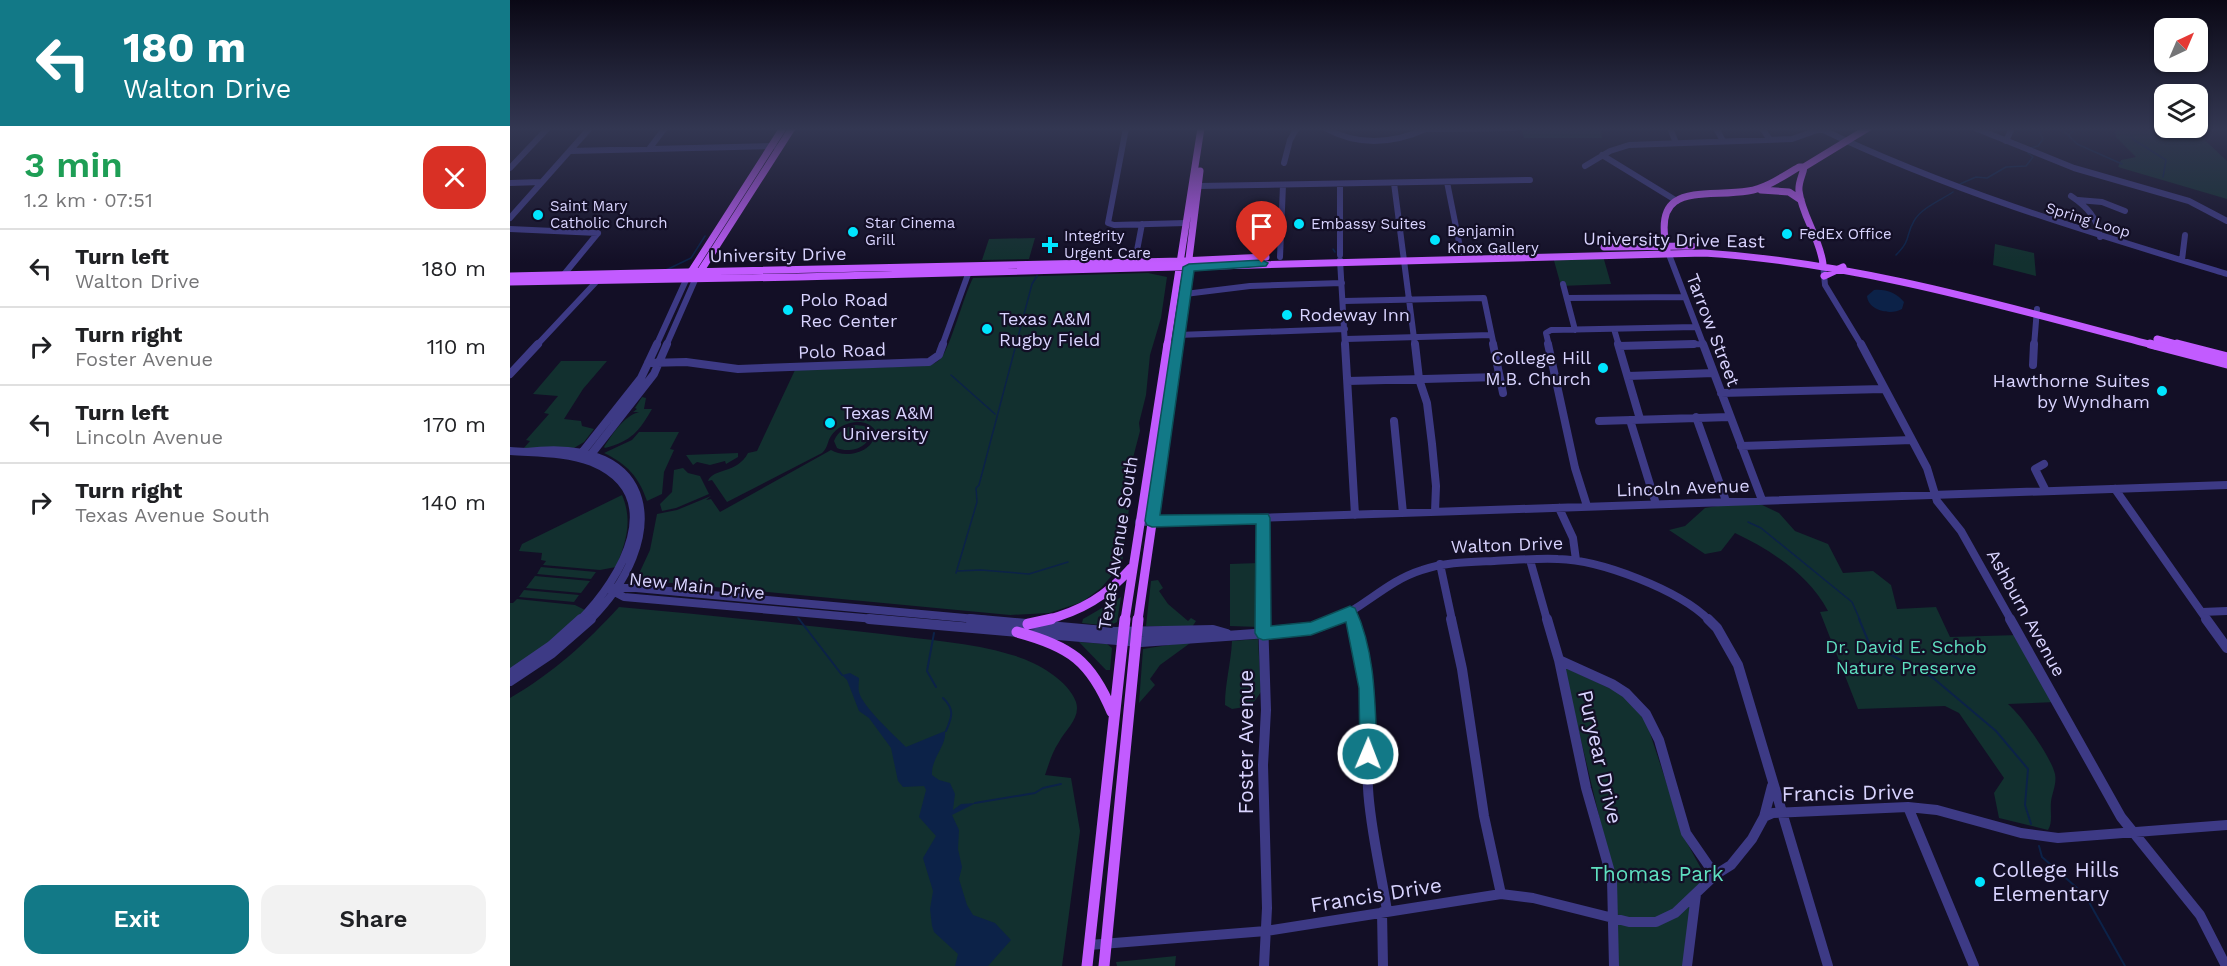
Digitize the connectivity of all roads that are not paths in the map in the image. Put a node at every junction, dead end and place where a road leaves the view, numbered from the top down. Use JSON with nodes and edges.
{"nodes":[{"id":1,"x":549,"y":173,"type":"edge"},
{"id":2,"x":754,"y":173,"type":"edge"},
{"id":3,"x":763,"y":173,"type":"edge"},
{"id":4,"x":1117,"y":173,"type":"edge"},
{"id":5,"x":1195,"y":173,"type":"edge"},
{"id":6,"x":1200,"y":173,"type":"edge"},
{"id":7,"x":1631,"y":173,"type":"edge"},
{"id":8,"x":1789,"y":173,"type":"edge"},
{"id":9,"x":1796,"y":173,"type":"edge"},
{"id":10,"x":1802,"y":173,"type":"edge"},
{"id":11,"x":1923,"y":173,"type":"edge"},
{"id":12,"x":2092,"y":173,"type":"edge"},
{"id":13,"x":1800,"y":178,"type":"junction"},
{"id":14,"x":1530,"y":180,"type":"dead end"},
{"id":15,"x":541,"y":182,"type":"junction"},
{"id":16,"x":1447,"y":182,"type":"junction"},
{"id":17,"x":510,"y":183,"type":"edge"},
{"id":18,"x":1394,"y":183,"type":"junction"},
{"id":19,"x":1341,"y":184,"type":"junction"},
{"id":20,"x":1283,"y":185,"type":"junction"},
{"id":21,"x":1198,"y":186,"type":"junction"},
{"id":22,"x":1749,"y":191,"type":"junction"},
{"id":23,"x":2071,"y":196,"type":"dead end"},
{"id":24,"x":737,"y":199,"type":"junction"},
{"id":25,"x":747,"y":199,"type":"junction"},
{"id":26,"x":1801,"y":200,"type":"junction"},
{"id":27,"x":2078,"y":200,"type":"junction"},
{"id":28,"x":1677,"y":201,"type":"junction"},
{"id":29,"x":2125,"y":211,"type":"dead end"},
{"id":30,"x":510,"y":218,"type":"edge"},
{"id":31,"x":2227,"y":221,"type":"edge"},
{"id":32,"x":1186,"y":223,"type":"junction"},
{"id":33,"x":1142,"y":224,"type":"junction"},
{"id":34,"x":510,"y":229,"type":"edge"},
{"id":35,"x":2185,"y":235,"type":"dead end"},
{"id":36,"x":2100,"y":237,"type":"junction"},
{"id":37,"x":1586,"y":248,"type":"junction"},
{"id":38,"x":1667,"y":248,"type":"junction"},
{"id":39,"x":1524,"y":250,"type":"junction"},
{"id":40,"x":1486,"y":251,"type":"junction"},
{"id":41,"x":1461,"y":252,"type":"junction"},
{"id":42,"x":1789,"y":253,"type":"dead end"},
{"id":43,"x":1570,"y":254,"type":"junction"},
{"id":44,"x":1280,"y":256,"type":"junction"},
{"id":45,"x":1403,"y":256,"type":"junction"},
{"id":46,"x":1503,"y":256,"type":"junction"},
{"id":47,"x":1812,"y":256,"type":"dead end"},
{"id":48,"x":1470,"y":257,"type":"junction"},
{"id":49,"x":1340,"y":258,"type":"junction"},
{"id":50,"x":2182,"y":260,"type":"junction"},
{"id":51,"x":1135,"y":261,"type":"junction"},
{"id":52,"x":1823,"y":261,"type":"junction"},
{"id":53,"x":1180,"y":264,"type":"junction"},
{"id":54,"x":1190,"y":264,"type":"junction"},
{"id":55,"x":1844,"y":267,"type":"junction"},
{"id":56,"x":1153,"y":268,"type":"junction"},
{"id":57,"x":970,"y":269,"type":"junction"},
{"id":58,"x":691,"y":272,"type":"junction"},
{"id":59,"x":700,"y":272,"type":"junction"},
{"id":60,"x":2227,"y":274,"type":"edge"},
{"id":61,"x":510,"y":276,"type":"edge"},
{"id":62,"x":1824,"y":276,"type":"junction"},
{"id":63,"x":561,"y":278,"type":"junction"},
{"id":64,"x":686,"y":280,"type":"junction"},
{"id":65,"x":695,"y":280,"type":"junction"},
{"id":66,"x":597,"y":281,"type":"junction"},
{"id":67,"x":510,"y":282,"type":"edge"},
{"id":68,"x":1342,"y":283,"type":"junction"},
{"id":69,"x":1176,"y":284,"type":"junction"},
{"id":70,"x":1563,"y":284,"type":"dead end"},
{"id":71,"x":1949,"y":286,"type":"junction"},
{"id":72,"x":1936,"y":288,"type":"junction"},
{"id":73,"x":1185,"y":294,"type":"junction"},
{"id":74,"x":1684,"y":297,"type":"junction"},
{"id":75,"x":1567,"y":298,"type":"junction"},
{"id":76,"x":1408,"y":299,"type":"junction"},
{"id":77,"x":1344,"y":301,"type":"junction"},
{"id":78,"x":2036,"y":312,"type":"junction"},
{"id":79,"x":1696,"y":327,"type":"junction"},
{"id":80,"x":1345,"y":329,"type":"junction"},
{"id":81,"x":1614,"y":329,"type":"junction"},
{"id":82,"x":1575,"y":330,"type":"junction"},
{"id":83,"x":1178,"y":335,"type":"junction"},
{"id":84,"x":1491,"y":335,"type":"junction"},
{"id":85,"x":1413,"y":338,"type":"junction"},
{"id":86,"x":1346,"y":339,"type":"junction"},
{"id":87,"x":1702,"y":344,"type":"junction"},
{"id":88,"x":1619,"y":346,"type":"junction"},
{"id":89,"x":2177,"y":348,"type":"junction"},
{"id":90,"x":2227,"y":357,"type":"edge"},
{"id":91,"x":660,"y":362,"type":"junction"},
{"id":92,"x":648,"y":363,"type":"junction"},
{"id":93,"x":2227,"y":364,"type":"edge"},
{"id":94,"x":2033,"y":365,"type":"dead end"},
{"id":95,"x":1714,"y":373,"type":"junction"},
{"id":96,"x":510,"y":374,"type":"edge"},
{"id":97,"x":1628,"y":376,"type":"junction"},
{"id":98,"x":1499,"y":377,"type":"junction"},
{"id":99,"x":1419,"y":379,"type":"junction"},
{"id":100,"x":1348,"y":381,"type":"junction"},
{"id":101,"x":1884,"y":389,"type":"junction"},
{"id":102,"x":1503,"y":393,"type":"dead end"},
{"id":103,"x":1721,"y":393,"type":"junction"},
{"id":104,"x":1168,"y":413,"type":"junction"},
{"id":105,"x":1156,"y":414,"type":"junction"},
{"id":106,"x":1696,"y":417,"type":"junction"},
{"id":107,"x":1730,"y":417,"type":"junction"},
{"id":108,"x":1640,"y":419,"type":"junction"},
{"id":109,"x":1630,"y":420,"type":"junction"},
{"id":110,"x":1394,"y":421,"type":"dead end"},
{"id":111,"x":1599,"y":421,"type":"dead end"},
{"id":112,"x":603,"y":425,"type":"junction"},
{"id":113,"x":613,"y":426,"type":"junction"},
{"id":114,"x":1912,"y":440,"type":"junction"},
{"id":115,"x":1741,"y":446,"type":"junction"},
{"id":116,"x":510,"y":451,"type":"edge"},
{"id":117,"x":584,"y":457,"type":"junction"},
{"id":118,"x":2044,"y":464,"type":"dead end"},
{"id":119,"x":2227,"y":485,"type":"edge"},
{"id":120,"x":2115,"y":489,"type":"junction"},
{"id":121,"x":2046,"y":491,"type":"junction"},
{"id":122,"x":1935,"y":495,"type":"junction"},
{"id":123,"x":1762,"y":500,"type":"junction"},
{"id":124,"x":1726,"y":501,"type":"junction"},
{"id":125,"x":1656,"y":504,"type":"junction"},
{"id":126,"x":1587,"y":506,"type":"junction"},
{"id":127,"x":1559,"y":508,"type":"junction"},
{"id":128,"x":637,"y":509,"type":"junction"},
{"id":129,"x":1435,"y":512,"type":"junction"},
{"id":130,"x":1403,"y":513,"type":"junction"},
{"id":131,"x":1355,"y":515,"type":"junction"},
{"id":132,"x":1263,"y":518,"type":"junction"},
{"id":133,"x":1152,"y":521,"type":"junction"},
{"id":134,"x":1139,"y":522,"type":"junction"},
{"id":135,"x":1530,"y":560,"type":"junction"},
{"id":136,"x":1576,"y":560,"type":"junction"},
{"id":137,"x":1440,"y":564,"type":"junction"},
{"id":138,"x":1132,"y":566,"type":"junction"},
{"id":139,"x":624,"y":575,"type":"junction"},
{"id":140,"x":636,"y":588,"type":"junction"},
{"id":141,"x":612,"y":589,"type":"junction"},
{"id":142,"x":624,"y":597,"type":"junction"},
{"id":143,"x":748,"y":598,"type":"junction"},
{"id":144,"x":603,"y":604,"type":"junction"},
{"id":145,"x":742,"y":607,"type":"junction"},
{"id":146,"x":879,"y":610,"type":"junction"},
{"id":147,"x":2227,"y":611,"type":"edge"},
{"id":148,"x":1350,"y":612,"type":"junction"},
{"id":149,"x":2202,"y":612,"type":"junction"},
{"id":150,"x":874,"y":620,"type":"junction"},
{"id":151,"x":1028,"y":624,"type":"junction"},
{"id":152,"x":1017,"y":632,"type":"junction"},
{"id":153,"x":1263,"y":633,"type":"junction"},
{"id":154,"x":1122,"y":636,"type":"junction"},
{"id":155,"x":1136,"y":637,"type":"junction"},
{"id":156,"x":2227,"y":648,"type":"edge"},
{"id":157,"x":1559,"y":660,"type":"junction"},
{"id":158,"x":510,"y":674,"type":"edge"},
{"id":159,"x":510,"y":681,"type":"edge"},
{"id":160,"x":1113,"y":714,"type":"junction"},
{"id":161,"x":1773,"y":785,"type":"junction"},
{"id":162,"x":1104,"y":798,"type":"junction"},
{"id":163,"x":1120,"y":798,"type":"junction"},
{"id":164,"x":1908,"y":807,"type":"junction"},
{"id":165,"x":1780,"y":812,"type":"junction"},
{"id":166,"x":1764,"y":817,"type":"junction"},
{"id":167,"x":2227,"y":825,"type":"edge"},
{"id":168,"x":2132,"y":832,"type":"junction"},
{"id":169,"x":1715,"y":876,"type":"junction"},
{"id":170,"x":1502,"y":894,"type":"junction"},
{"id":171,"x":1696,"y":894,"type":"junction"},
{"id":172,"x":1384,"y":911,"type":"junction"},
{"id":173,"x":1615,"y":919,"type":"junction"},
{"id":174,"x":1266,"y":931,"type":"junction"},
{"id":175,"x":1106,"y":944,"type":"junction"},
{"id":176,"x":1089,"y":945,"type":"junction"},
{"id":177,"x":1087,"y":966,"type":"edge"},
{"id":178,"x":1104,"y":966,"type":"edge"},
{"id":179,"x":1264,"y":966,"type":"edge"},
{"id":180,"x":1383,"y":966,"type":"edge"},
{"id":181,"x":1614,"y":966,"type":"edge"},
{"id":182,"x":1687,"y":966,"type":"edge"},
{"id":183,"x":1828,"y":966,"type":"edge"},
{"id":184,"x":1974,"y":966,"type":"edge"},
{"id":185,"x":2226,"y":966,"type":"edge"}],
"edges":[{"from":1,"to":15,"type":"street"},
{"from":2,"to":24,"type":"main road"},
{"from":3,"to":25,"type":"main road"},
{"from":4,"to":33,"type":"street"},
{"from":5,"to":32,"type":"main road","name":"Texas Avenue South"},
{"from":6,"to":21,"type":"main road","name":"Texas Avenue South"},
{"from":7,"to":28,"type":"street"},
{"from":8,"to":22,"type":"main road"},
{"from":9,"to":13,"type":"main road"},
{"from":10,"to":13,"type":"main road"},
{"from":11,"to":36,"type":"street","name":"Spring Loop"},
{"from":12,"to":31,"type":"street"},
{"from":13,"to":26,"type":"main road"},
{"from":14,"to":16,"type":"street"},
{"from":15,"to":17,"type":"street"},
{"from":15,"to":30,"type":"street"},
{"from":16,"to":18,"type":"street"},
{"from":16,"to":41,"type":"street"},
{"from":18,"to":19,"type":"street"},
{"from":18,"to":45,"type":"street"},
{"from":19,"to":20,"type":"street"},
{"from":19,"to":49,"type":"street"},
{"from":20,"to":21,"type":"street"},
{"from":20,"to":44,"type":"street"},
{"from":21,"to":54,"type":"main road","name":"Texas Avenue South"},
{"from":22,"to":26,"type":"main road"},
{"from":22,"to":28,"type":"main road"},
{"from":23,"to":27,"type":"street"},
{"from":24,"to":25,"type":"main road"},
{"from":24,"to":58,"type":"main road"},
{"from":25,"to":59,"type":"main road"},
{"from":26,"to":52,"type":"main road"},
{"from":27,"to":29,"type":"street"},
{"from":27,"to":36,"type":"street"},
{"from":28,"to":38,"type":"main road","name":"Tarrow Street"},
{"from":32,"to":33,"type":"street"},
{"from":32,"to":53,"type":"main road","name":"Texas Avenue South"},
{"from":33,"to":51,"type":"street"},
{"from":34,"to":63,"type":"street"},
{"from":35,"to":50,"type":"street"},
{"from":36,"to":50,"type":"street","name":"Spring Loop"},
{"from":37,"to":38,"type":"main road","name":"University Drive East"},
{"from":37,"to":39,"type":"main road","name":"University Drive East"},
{"from":37,"to":43,"type":"main road"},
{"from":38,"to":42,"type":"main road","name":"University Drive East"},
{"from":38,"to":43,"type":"main road","name":"University Drive East"},
{"from":38,"to":52,"type":"main road","name":"University Drive East"},
{"from":38,"to":74,"type":"street","name":"Tarrow Street"},
{"from":39,"to":40,"type":"main road","name":"University Drive East"},
{"from":39,"to":46,"type":"main road"},
{"from":40,"to":41,"type":"main road","name":"University Drive East"},
{"from":40,"to":48,"type":"main road"},
{"from":41,"to":45,"type":"main road","name":"University Drive East"},
{"from":43,"to":46,"type":"main road","name":"University Drive East"},
{"from":44,"to":49,"type":"main road","name":"University Drive East"},
{"from":44,"to":54,"type":"main road","name":"University Drive East"},
{"from":45,"to":48,"type":"main road","name":"University Drive East"},
{"from":45,"to":49,"type":"main road","name":"University Drive East"},
{"from":45,"to":76,"type":"street"},
{"from":46,"to":48,"type":"main road","name":"University Drive East"},
{"from":47,"to":52,"type":"main road","name":"University Drive East"},
{"from":49,"to":54,"type":"main road","name":"University Drive East"},
{"from":49,"to":68,"type":"street"},
{"from":50,"to":60,"type":"street","name":"Spring Loop"},
{"from":51,"to":53,"type":"main road","name":"University Drive"},
{"from":51,"to":57,"type":"main road","name":"University Drive"},
{"from":52,"to":55,"type":"main road","name":"University Drive East"},
{"from":52,"to":62,"type":"street","name":"Ashburn Avenue"},
{"from":52,"to":71,"type":"main road","name":"University Drive East"},
{"from":53,"to":54,"type":"main road","name":"University Drive East"},
{"from":53,"to":56,"type":"main road","name":"University Drive"},
{"from":53,"to":69,"type":"main road","name":"Texas Avenue South"},
{"from":54,"to":73,"type":"main road","name":"Texas Avenue South"},
{"from":55,"to":62,"type":"main road"},
{"from":55,"to":72,"type":"main road","name":"University Drive East"},
{"from":56,"to":57,"type":"main road","name":"University Drive"},
{"from":56,"to":69,"type":"main road"},
{"from":57,"to":59,"type":"main road","name":"University Drive"},
{"from":57,"to":65,"type":"main road","name":"University Drive"},
{"from":57,"to":91,"type":"street","name":"Polo Road"},
{"from":58,"to":59,"type":"main road","name":"University Drive"},
{"from":58,"to":63,"type":"main road","name":"University Drive"},
{"from":58,"to":64,"type":"main road"},
{"from":59,"to":65,"type":"main road"},
{"from":61,"to":63,"type":"main road","name":"University Drive"},
{"from":62,"to":101,"type":"street","name":"Ashburn Avenue"},
{"from":63,"to":66,"type":"main road","name":"University Drive"},
{"from":63,"to":67,"type":"main road","name":"University Drive"},
{"from":64,"to":65,"type":"main road","name":"University Drive"},
{"from":64,"to":66,"type":"main road","name":"University Drive"},
{"from":64,"to":92,"type":"street"},
{"from":65,"to":91,"type":"street"},
{"from":66,"to":96,"type":"street"},
{"from":68,"to":73,"type":"street"},
{"from":68,"to":77,"type":"street"},
{"from":69,"to":105,"type":"main road","name":"Texas Avenue South"},
{"from":70,"to":75,"type":"street"},
{"from":71,"to":72,"type":"main road"},
{"from":71,"to":78,"type":"main road","name":"University Drive East"},
{"from":72,"to":78,"type":"main road","name":"University Drive East"},
{"from":73,"to":83,"type":"main road","name":"Texas Avenue South"},
{"from":74,"to":75,"type":"street"},
{"from":74,"to":79,"type":"street","name":"Tarrow Street"},
{"from":75,"to":82,"type":"street"},
{"from":76,"to":77,"type":"street"},
{"from":76,"to":84,"type":"street"},
{"from":76,"to":85,"type":"street"},
{"from":77,"to":80,"type":"street"},
{"from":78,"to":89,"type":"main road","name":"University Drive East"},
{"from":78,"to":94,"type":"street"},
{"from":79,"to":81,"type":"street"},
{"from":79,"to":87,"type":"street","name":"Tarrow Street"},
{"from":80,"to":83,"type":"street"},
{"from":80,"to":86,"type":"street"},
{"from":81,"to":82,"type":"street"},
{"from":81,"to":88,"type":"street"},
{"from":82,"to":126,"type":"street"},
{"from":83,"to":104,"type":"main road","name":"Texas Avenue South"},
{"from":84,"to":85,"type":"street"},
{"from":84,"to":98,"type":"street"},
{"from":85,"to":86,"type":"street"},
{"from":85,"to":99,"type":"street"},
{"from":86,"to":100,"type":"street"},
{"from":87,"to":88,"type":"street"},
{"from":87,"to":95,"type":"street","name":"Tarrow Street"},
{"from":88,"to":97,"type":"street"},
{"from":89,"to":90,"type":"main road","name":"University Drive East"},
{"from":89,"to":93,"type":"main road","name":"University Drive East"},
{"from":91,"to":92,"type":"street","name":"Polo Road"},
{"from":91,"to":113,"type":"street"},
{"from":92,"to":112,"type":"street"},
{"from":95,"to":97,"type":"street"},
{"from":95,"to":103,"type":"street","name":"Tarrow Street"},
{"from":97,"to":108,"type":"street"},
{"from":98,"to":99,"type":"street"},
{"from":98,"to":102,"type":"street"},
{"from":99,"to":100,"type":"street"},
{"from":99,"to":129,"type":"street"},
{"from":100,"to":131,"type":"street"},
{"from":101,"to":103,"type":"street"},
{"from":101,"to":114,"type":"street","name":"Ashburn Avenue"},
{"from":103,"to":107,"type":"street","name":"Tarrow Street"},
{"from":104,"to":105,"type":"main road"},
{"from":104,"to":133,"type":"main road","name":"Texas Avenue South"},
{"from":105,"to":134,"type":"main road","name":"Texas Avenue South"},
{"from":106,"to":107,"type":"street"},
{"from":106,"to":108,"type":"street"},
{"from":106,"to":124,"type":"street"},
{"from":107,"to":115,"type":"street","name":"Tarrow Street"},
{"from":108,"to":109,"type":"street"},
{"from":109,"to":111,"type":"street"},
{"from":109,"to":125,"type":"street"},
{"from":110,"to":130,"type":"street"},
{"from":112,"to":113,"type":"street"},
{"from":112,"to":117,"type":"street"},
{"from":113,"to":117,"type":"street"},
{"from":114,"to":115,"type":"street"},
{"from":114,"to":122,"type":"street","name":"Ashburn Avenue"},
{"from":115,"to":123,"type":"street","name":"Tarrow Street"},
{"from":116,"to":117,"type":"street"},
{"from":117,"to":128,"type":"street"},
{"from":118,"to":121,"type":"street"},
{"from":119,"to":120,"type":"street","name":"Lincoln Avenue"},
{"from":120,"to":121,"type":"street","name":"Lincoln Avenue"},
{"from":120,"to":149,"type":"street"},
{"from":121,"to":122,"type":"street","name":"Lincoln Avenue"},
{"from":122,"to":123,"type":"street","name":"Lincoln Avenue"},
{"from":122,"to":168,"type":"street","name":"Ashburn Avenue"},
{"from":123,"to":124,"type":"street","name":"Lincoln Avenue"},
{"from":124,"to":125,"type":"street","name":"Lincoln Avenue"},
{"from":125,"to":126,"type":"street","name":"Lincoln Avenue"},
{"from":126,"to":127,"type":"street","name":"Lincoln Avenue"},
{"from":127,"to":129,"type":"street","name":"Lincoln Avenue"},
{"from":127,"to":136,"type":"street"},
{"from":128,"to":139,"type":"street"},
{"from":128,"to":141,"type":"street"},
{"from":129,"to":130,"type":"street","name":"Lincoln Avenue"},
{"from":130,"to":131,"type":"street","name":"Lincoln Avenue"},
{"from":131,"to":132,"type":"street","name":"Lincoln Avenue"},
{"from":132,"to":133,"type":"street","name":"Lincoln Avenue"},
{"from":132,"to":153,"type":"street","name":"Foster Avenue"},
{"from":133,"to":134,"type":"street","name":"Lincoln Avenue"},
{"from":133,"to":155,"type":"main road","name":"Texas Avenue South"},
{"from":134,"to":138,"type":"main road","name":"Texas Avenue South"},
{"from":135,"to":136,"type":"street","name":"Walton Drive"},
{"from":135,"to":137,"type":"street","name":"Walton Drive"},
{"from":135,"to":157,"type":"street","name":"Puryear Drive"},
{"from":136,"to":161,"type":"street","name":"Walton Drive"},
{"from":137,"to":148,"type":"street","name":"Walton Drive"},
{"from":137,"to":170,"type":"street"},
{"from":138,"to":151,"type":"main road"},
{"from":138,"to":154,"type":"main road","name":"Texas Avenue South"},
{"from":139,"to":140,"type":"street"},
{"from":139,"to":141,"type":"street"},
{"from":140,"to":141,"type":"street","name":"New Main Drive"},
{"from":140,"to":143,"type":"street","name":"New Main Drive"},
{"from":141,"to":142,"type":"street","name":"New Main Drive"},
{"from":141,"to":144,"type":"street"},
{"from":141,"to":158,"type":"street"},
{"from":142,"to":144,"type":"street"},
{"from":142,"to":145,"type":"street","name":"New Main Drive"},
{"from":143,"to":145,"type":"street"},
{"from":143,"to":146,"type":"street","name":"New Main Drive"},
{"from":144,"to":159,"type":"street"},
{"from":145,"to":150,"type":"street","name":"New Main Drive"},
{"from":146,"to":150,"type":"street"},
{"from":146,"to":151,"type":"street","name":"New Main Drive"},
{"from":147,"to":149,"type":"street"},
{"from":148,"to":153,"type":"street","name":"Walton Drive"},
{"from":148,"to":172,"type":"street"},
{"from":149,"to":156,"type":"street"},
{"from":150,"to":152,"type":"street","name":"New Main Drive"},
{"from":151,"to":154,"type":"street","name":"New Main Drive"},
{"from":152,"to":154,"type":"street","name":"New Main Drive"},
{"from":152,"to":160,"type":"main road"},
{"from":153,"to":155,"type":"street","name":"Walton Drive"},
{"from":153,"to":174,"type":"street","name":"Foster Avenue"},
{"from":154,"to":155,"type":"street","name":"Walton Drive"},
{"from":154,"to":160,"type":"main road","name":"Texas Avenue South"},
{"from":155,"to":163,"type":"main road","name":"Texas Avenue South"},
{"from":157,"to":169,"type":"street"},
{"from":157,"to":173,"type":"street","name":"Puryear Drive"},
{"from":160,"to":162,"type":"main road","name":"Texas Avenue South"},
{"from":161,"to":165,"type":"street","name":"Walton Drive"},
{"from":161,"to":166,"type":"street"},
{"from":162,"to":163,"type":"main road"},
{"from":162,"to":176,"type":"main road","name":"Texas Avenue South"},
{"from":163,"to":175,"type":"main road","name":"Texas Avenue South"},
{"from":164,"to":165,"type":"street","name":"Francis Drive"},
{"from":164,"to":168,"type":"street","name":"Francis Drive"},
{"from":164,"to":184,"type":"street"},
{"from":165,"to":166,"type":"street","name":"Francis Drive"},
{"from":165,"to":183,"type":"street","name":"Walton Drive"},
{"from":166,"to":169,"type":"street","name":"Francis Drive"},
{"from":167,"to":168,"type":"street","name":"Francis Drive"},
{"from":168,"to":185,"type":"street","name":"Ashburn Avenue"},
{"from":169,"to":171,"type":"street","name":"Francis Drive"},
{"from":170,"to":172,"type":"street","name":"Francis Drive"},
{"from":170,"to":173,"type":"street","name":"Francis Drive"},
{"from":171,"to":173,"type":"street","name":"Francis Drive"},
{"from":171,"to":182,"type":"street"},
{"from":172,"to":174,"type":"street","name":"Francis Drive"},
{"from":172,"to":180,"type":"street"},
{"from":173,"to":181,"type":"street","name":"Puryear Drive"},
{"from":174,"to":175,"type":"street","name":"Francis Drive"},
{"from":174,"to":179,"type":"street","name":"Foster Avenue"},
{"from":175,"to":176,"type":"street","name":"Francis Drive"},
{"from":175,"to":178,"type":"main road","name":"Texas Avenue South"},
{"from":176,"to":177,"type":"main road","name":"Texas Avenue South"}]}
